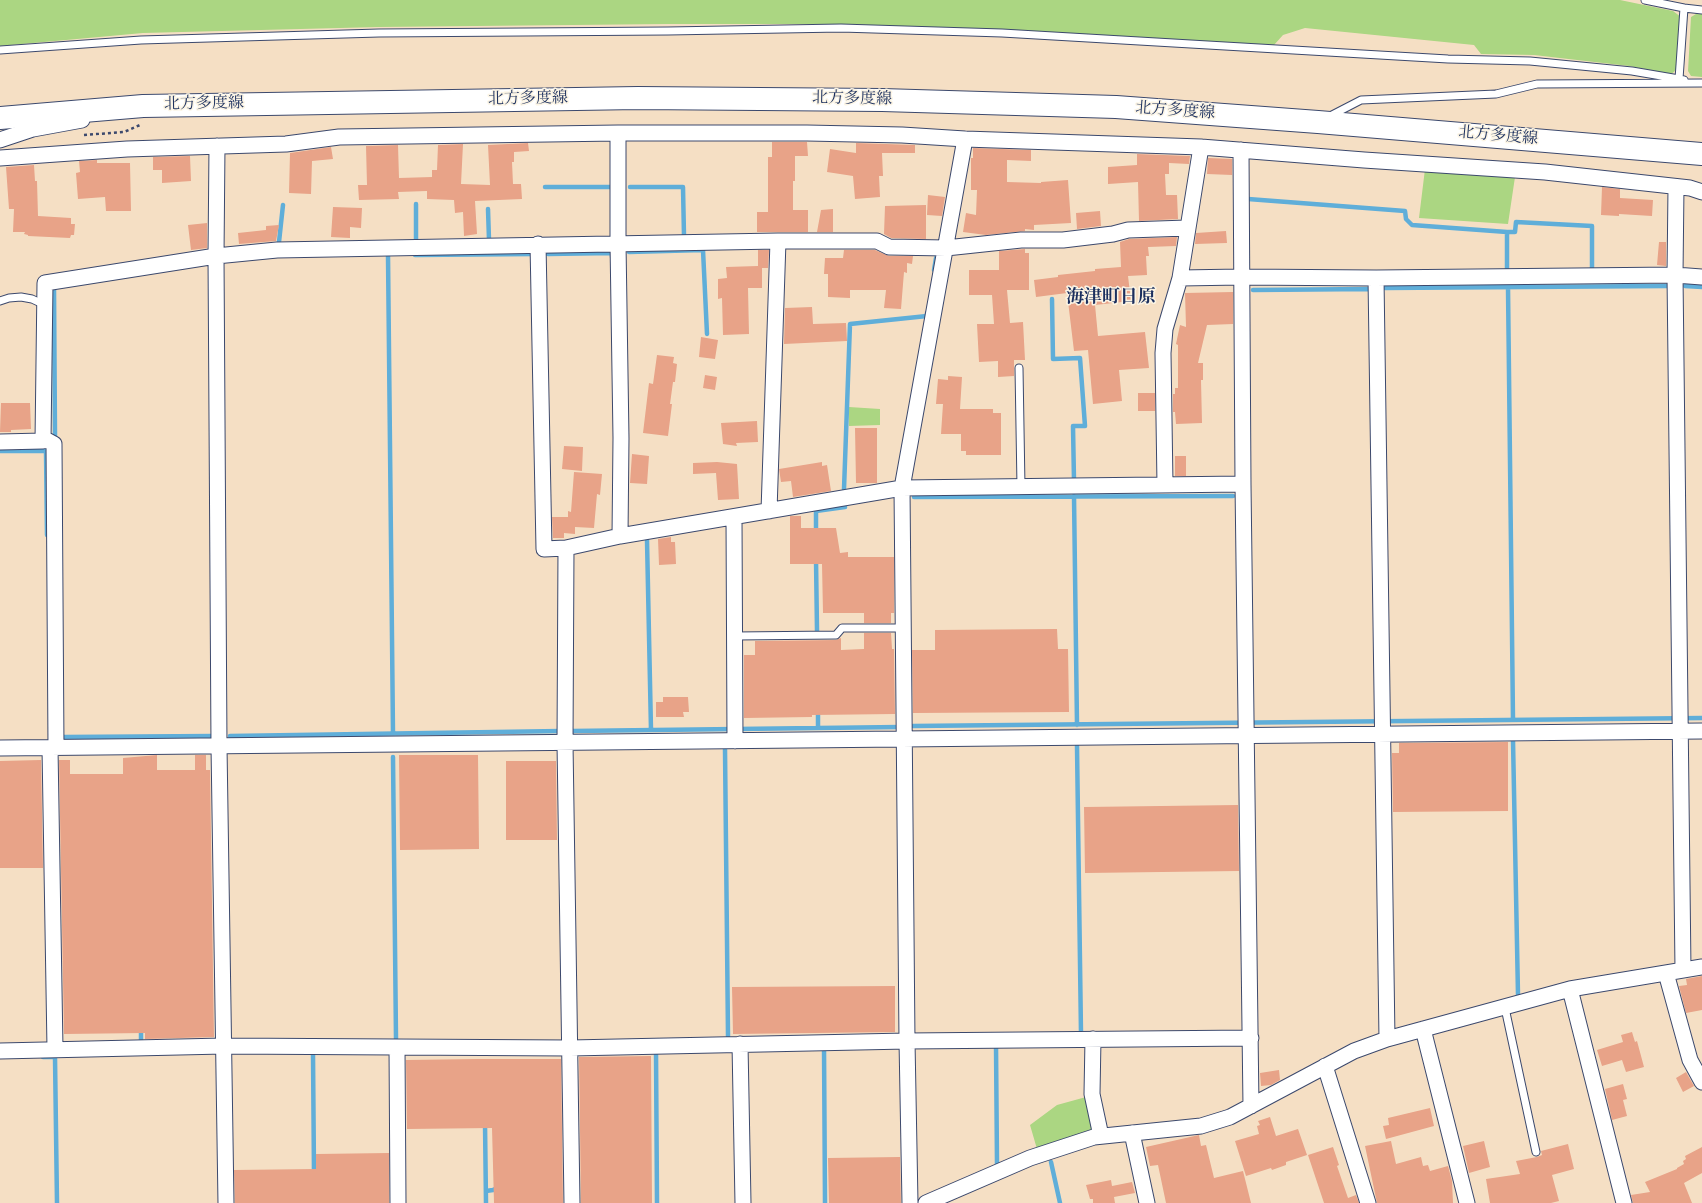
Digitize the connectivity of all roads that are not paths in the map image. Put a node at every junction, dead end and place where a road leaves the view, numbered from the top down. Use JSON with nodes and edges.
{"nodes":[{"id":1,"x":1645,"y":0,"type":"edge"},
{"id":2,"x":1684,"y":8,"type":"junction"},
{"id":3,"x":1702,"y":10,"type":"edge"},
{"id":4,"x":0,"y":50,"type":"edge"},
{"id":5,"x":1679,"y":79,"type":"junction"},
{"id":6,"x":1702,"y":83,"type":"edge"},
{"id":7,"x":143,"y":106,"type":"junction"},
{"id":8,"x":0,"y":118,"type":"edge"},
{"id":9,"x":1318,"y":122,"type":"junction"},
{"id":10,"x":618,"y":133,"type":"junction"},
{"id":11,"x":965,"y":139,"type":"junction"},
{"id":12,"x":0,"y":140,"type":"edge"},
{"id":13,"x":217,"y":146,"type":"junction"},
{"id":14,"x":1201,"y":147,"type":"junction"},
{"id":15,"x":1241,"y":150,"type":"junction"},
{"id":16,"x":1702,"y":154,"type":"edge"},
{"id":17,"x":0,"y":158,"type":"edge"},
{"id":18,"x":1676,"y":187,"type":"junction"},
{"id":19,"x":1702,"y":192,"type":"edge"},
{"id":20,"x":1187,"y":228,"type":"junction"},
{"id":21,"x":778,"y":241,"type":"junction"},
{"id":22,"x":618,"y":243,"type":"junction"},
{"id":23,"x":538,"y":244,"type":"junction"},
{"id":24,"x":946,"y":248,"type":"junction"},
{"id":25,"x":216,"y":256,"type":"junction"},
{"id":26,"x":1675,"y":275,"type":"junction"},
{"id":27,"x":1241,"y":277,"type":"junction"},
{"id":28,"x":1702,"y":277,"type":"edge"},
{"id":29,"x":1180,"y":278,"type":"junction"},
{"id":30,"x":1376,"y":278,"type":"junction"},
{"id":31,"x":0,"y":301,"type":"edge"},
{"id":32,"x":45,"y":305,"type":"junction"},
{"id":33,"x":1019,"y":368,"type":"dead end"},
{"id":34,"x":43,"y":438,"type":"junction"},
{"id":35,"x":0,"y":442,"type":"edge"},
{"id":36,"x":1243,"y":484,"type":"junction"},
{"id":37,"x":1165,"y":485,"type":"junction"},
{"id":38,"x":1021,"y":487,"type":"junction"},
{"id":39,"x":902,"y":488,"type":"junction"},
{"id":40,"x":769,"y":511,"type":"junction"},
{"id":41,"x":734,"y":517,"type":"junction"},
{"id":42,"x":620,"y":536,"type":"junction"},
{"id":43,"x":566,"y":548,"type":"junction"},
{"id":44,"x":904,"y":628,"type":"junction"},
{"id":45,"x":735,"y":636,"type":"junction"},
{"id":46,"x":1246,"y":726,"type":"junction"},
{"id":47,"x":1383,"y":726,"type":"junction"},
{"id":48,"x":1681,"y":728,"type":"junction"},
{"id":49,"x":1702,"y":731,"type":"edge"},
{"id":50,"x":735,"y":733,"type":"junction"},
{"id":51,"x":905,"y":739,"type":"junction"},
{"id":52,"x":565,"y":743,"type":"junction"},
{"id":53,"x":219,"y":746,"type":"junction"},
{"id":54,"x":0,"y":748,"type":"edge"},
{"id":55,"x":53,"y":748,"type":"junction"},
{"id":56,"x":1702,"y":967,"type":"edge"},
{"id":57,"x":1683,"y":970,"type":"junction"},
{"id":58,"x":1666,"y":973,"type":"junction"},
{"id":59,"x":1570,"y":989,"type":"junction"},
{"id":60,"x":1505,"y":1008,"type":"junction"},
{"id":61,"x":1423,"y":1029,"type":"junction"},
{"id":62,"x":1251,"y":1038,"type":"junction"},
{"id":63,"x":1092,"y":1039,"type":"junction"},
{"id":64,"x":1387,"y":1039,"type":"junction"},
{"id":65,"x":907,"y":1041,"type":"junction"},
{"id":66,"x":740,"y":1044,"type":"junction"},
{"id":67,"x":224,"y":1046,"type":"junction"},
{"id":68,"x":397,"y":1047,"type":"junction"},
{"id":69,"x":570,"y":1048,"type":"junction"},
{"id":70,"x":55,"y":1049,"type":"junction"},
{"id":71,"x":0,"y":1050,"type":"edge"},
{"id":72,"x":1325,"y":1066,"type":"junction"},
{"id":73,"x":1702,"y":1082,"type":"edge"},
{"id":74,"x":1251,"y":1106,"type":"junction"},
{"id":75,"x":1132,"y":1133,"type":"junction"},
{"id":76,"x":1101,"y":1136,"type":"junction"},
{"id":77,"x":1536,"y":1152,"type":"dead end"},
{"id":78,"x":958,"y":1196,"type":"edge"},
{"id":79,"x":1621,"y":1202,"type":"edge"},
{"id":80,"x":226,"y":1203,"type":"edge"},
{"id":81,"x":398,"y":1203,"type":"edge"},
{"id":82,"x":572,"y":1203,"type":"edge"},
{"id":83,"x":743,"y":1203,"type":"edge"},
{"id":84,"x":910,"y":1203,"type":"edge"},
{"id":85,"x":926,"y":1203,"type":"edge"},
{"id":86,"x":1147,"y":1203,"type":"edge"},
{"id":87,"x":1368,"y":1203,"type":"edge"},
{"id":88,"x":1467,"y":1203,"type":"edge"}],
"edges":[{"from":1,"to":2,"type":"lane"},
{"from":2,"to":3,"type":"lane"},
{"from":2,"to":5,"type":"lane"},
{"from":4,"to":5,"type":"lane"},
{"from":5,"to":6,"type":"lane"},
{"from":6,"to":9,"type":"lane"},
{"from":7,"to":8,"type":"main road","name":"北方多度線"},
{"from":7,"to":9,"type":"main road","name":"北方多度線"},
{"from":7,"to":12,"type":"street"},
{"from":9,"to":16,"type":"main road","name":"北方多度線"},
{"from":10,"to":11,"type":"street"},
{"from":10,"to":13,"type":"street"},
{"from":10,"to":22,"type":"street"},
{"from":11,"to":14,"type":"street"},
{"from":11,"to":24,"type":"street"},
{"from":13,"to":17,"type":"street"},
{"from":13,"to":25,"type":"street"},
{"from":14,"to":15,"type":"street"},
{"from":14,"to":20,"type":"street"},
{"from":15,"to":18,"type":"street"},
{"from":15,"to":27,"type":"street"},
{"from":18,"to":19,"type":"street"},
{"from":18,"to":26,"type":"street"},
{"from":20,"to":24,"type":"street"},
{"from":20,"to":29,"type":"street"},
{"from":21,"to":22,"type":"street"},
{"from":21,"to":24,"type":"street"},
{"from":21,"to":40,"type":"street"},
{"from":22,"to":23,"type":"street"},
{"from":22,"to":42,"type":"street"},
{"from":23,"to":25,"type":"street"},
{"from":23,"to":43,"type":"street"},
{"from":24,"to":39,"type":"street"},
{"from":25,"to":32,"type":"street"},
{"from":25,"to":53,"type":"street"},
{"from":26,"to":28,"type":"street"},
{"from":26,"to":30,"type":"street"},
{"from":26,"to":48,"type":"street"},
{"from":27,"to":29,"type":"street"},
{"from":27,"to":30,"type":"street"},
{"from":27,"to":36,"type":"street"},
{"from":29,"to":37,"type":"street"},
{"from":30,"to":47,"type":"street"},
{"from":31,"to":32,"type":"lane"},
{"from":32,"to":34,"type":"street"},
{"from":33,"to":38,"type":"lane"},
{"from":34,"to":35,"type":"street"},
{"from":34,"to":55,"type":"street"},
{"from":36,"to":37,"type":"street"},
{"from":36,"to":46,"type":"street"},
{"from":37,"to":38,"type":"street"},
{"from":38,"to":39,"type":"street"},
{"from":39,"to":40,"type":"street"},
{"from":39,"to":44,"type":"street"},
{"from":40,"to":41,"type":"street"},
{"from":41,"to":42,"type":"street"},
{"from":41,"to":45,"type":"street"},
{"from":42,"to":43,"type":"street"},
{"from":43,"to":52,"type":"street"},
{"from":44,"to":45,"type":"lane"},
{"from":44,"to":51,"type":"street"},
{"from":45,"to":50,"type":"street"},
{"from":46,"to":47,"type":"street"},
{"from":46,"to":51,"type":"street"},
{"from":46,"to":62,"type":"street"},
{"from":47,"to":48,"type":"street"},
{"from":47,"to":64,"type":"street"},
{"from":48,"to":49,"type":"street"},
{"from":48,"to":57,"type":"street"},
{"from":50,"to":51,"type":"street"},
{"from":50,"to":52,"type":"street"},
{"from":51,"to":65,"type":"street"},
{"from":52,"to":53,"type":"street"},
{"from":52,"to":69,"type":"street"},
{"from":53,"to":55,"type":"street"},
{"from":53,"to":67,"type":"street"},
{"from":54,"to":55,"type":"street"},
{"from":55,"to":70,"type":"street"},
{"from":56,"to":57,"type":"street"},
{"from":57,"to":58,"type":"street"},
{"from":58,"to":59,"type":"street"},
{"from":58,"to":73,"type":"street"},
{"from":59,"to":60,"type":"street"},
{"from":59,"to":79,"type":"street"},
{"from":60,"to":61,"type":"street"},
{"from":60,"to":77,"type":"lane"},
{"from":61,"to":64,"type":"street"},
{"from":61,"to":88,"type":"street"},
{"from":62,"to":63,"type":"street"},
{"from":62,"to":74,"type":"street"},
{"from":63,"to":65,"type":"street"},
{"from":63,"to":76,"type":"street"},
{"from":64,"to":72,"type":"street"},
{"from":65,"to":66,"type":"street"},
{"from":65,"to":84,"type":"street"},
{"from":66,"to":69,"type":"street"},
{"from":66,"to":83,"type":"street"},
{"from":67,"to":68,"type":"street"},
{"from":67,"to":70,"type":"street"},
{"from":67,"to":80,"type":"street"},
{"from":68,"to":69,"type":"street"},
{"from":68,"to":81,"type":"street"},
{"from":69,"to":82,"type":"street"},
{"from":70,"to":71,"type":"street"},
{"from":72,"to":74,"type":"street"},
{"from":72,"to":87,"type":"street"},
{"from":74,"to":75,"type":"street"},
{"from":75,"to":76,"type":"street"},
{"from":75,"to":86,"type":"street"},
{"from":76,"to":78,"type":"street"},
{"from":78,"to":85,"type":"street"}]}
